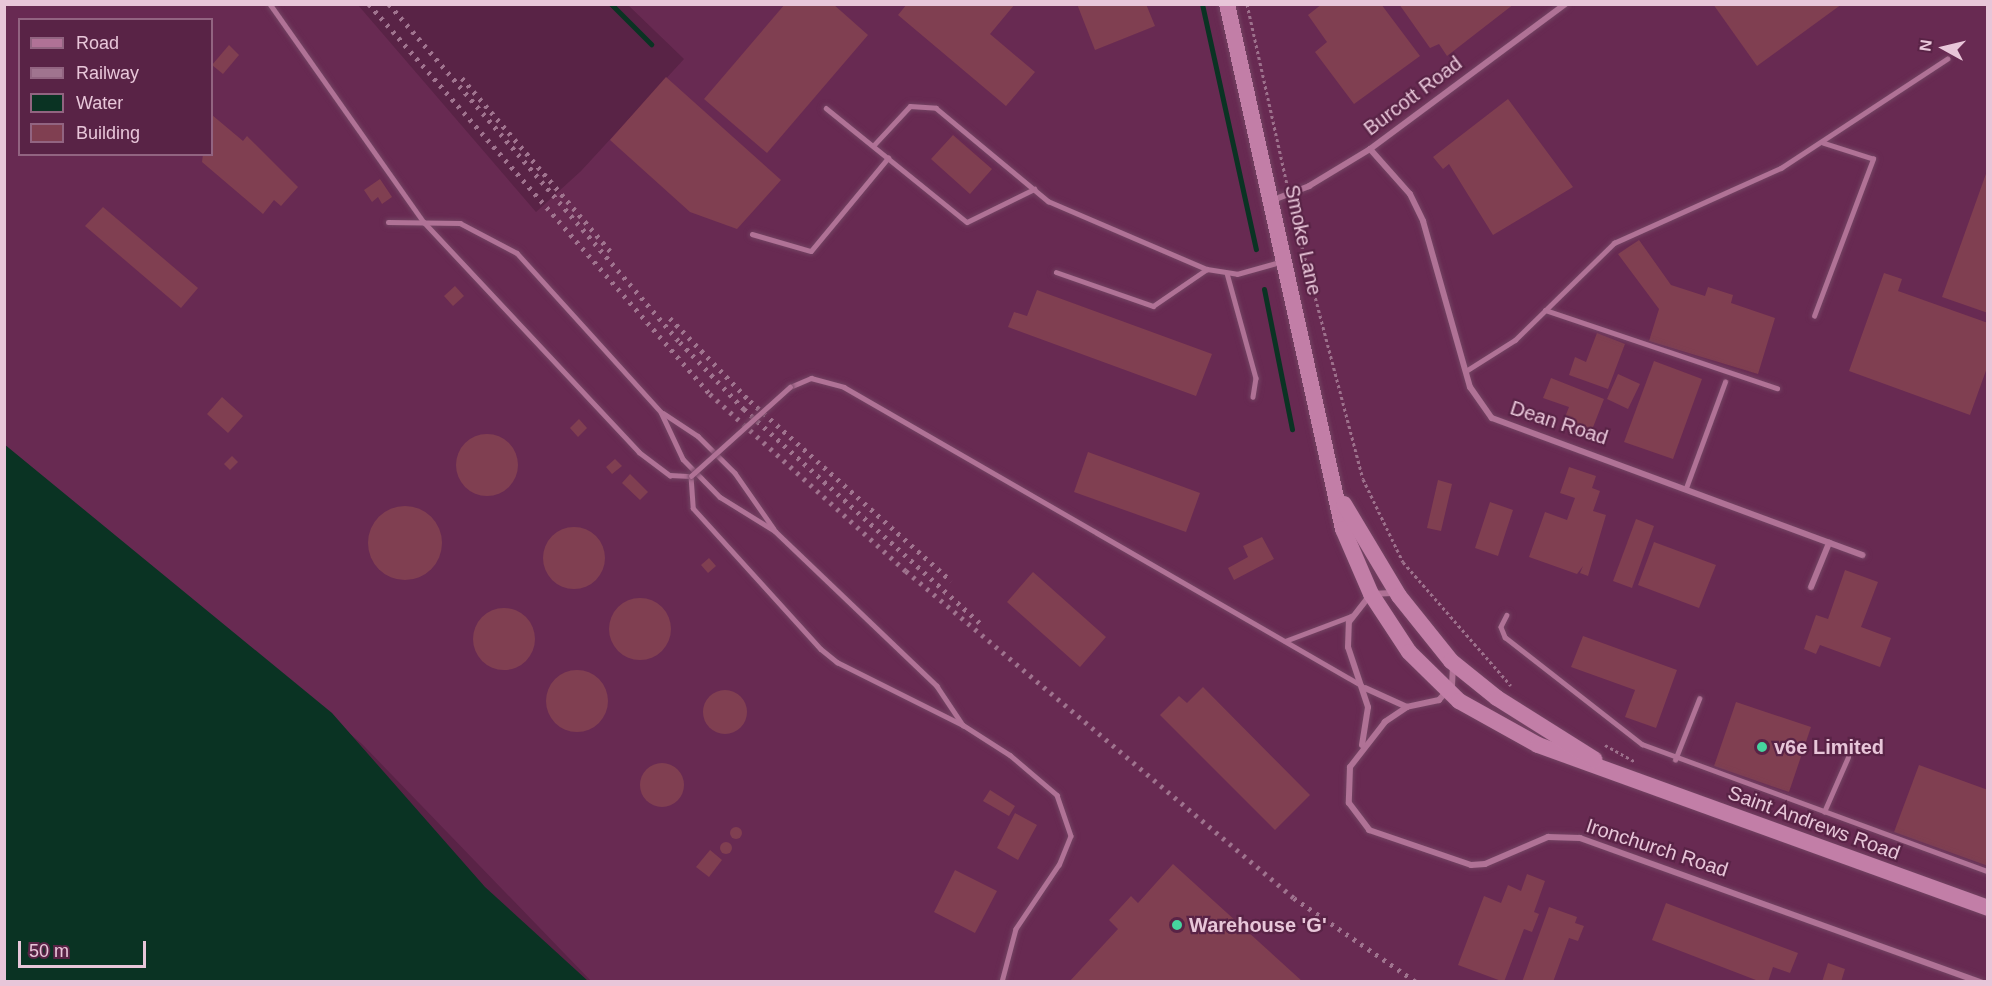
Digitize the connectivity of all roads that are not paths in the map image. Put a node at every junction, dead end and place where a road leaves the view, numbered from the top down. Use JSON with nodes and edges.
{"nodes":[{"id":1,"x":270,"y":4,"type":"edge"},
{"id":2,"x":1227,"y":4,"type":"edge"},
{"id":3,"x":1565,"y":4,"type":"edge"},
{"id":4,"x":1947,"y":59,"type":"dead end"},
{"id":5,"x":826,"y":108,"type":"dead end"},
{"id":6,"x":1823,"y":143,"type":"junction"},
{"id":7,"x":873,"y":146,"type":"junction"},
{"id":8,"x":1370,"y":149,"type":"junction"},
{"id":9,"x":888,"y":158,"type":"junction"},
{"id":10,"x":1034,"y":189,"type":"junction"},
{"id":11,"x":1281,"y":197,"type":"junction"},
{"id":12,"x":388,"y":222,"type":"dead end"},
{"id":13,"x":424,"y":222,"type":"junction"},
{"id":14,"x":752,"y":234,"type":"dead end"},
{"id":15,"x":1286,"y":261,"type":"junction"},
{"id":16,"x":1207,"y":269,"type":"junction"},
{"id":17,"x":1056,"y":272,"type":"dead end"},
{"id":18,"x":1227,"y":273,"type":"junction"},
{"id":19,"x":1545,"y":310,"type":"junction"},
{"id":20,"x":1814,"y":316,"type":"dead end"},
{"id":21,"x":1466,"y":371,"type":"junction"},
{"id":22,"x":1725,"y":382,"type":"dead end"},
{"id":23,"x":1777,"y":388,"type":"dead end"},
{"id":24,"x":1253,"y":397,"type":"dead end"},
{"id":25,"x":661,"y":412,"type":"junction"},
{"id":26,"x":691,"y":476,"type":"junction"},
{"id":27,"x":1336,"y":486,"type":"junction"},
{"id":28,"x":1686,"y":488,"type":"junction"},
{"id":29,"x":775,"y":531,"type":"junction"},
{"id":30,"x":1829,"y":543,"type":"junction"},
{"id":31,"x":1862,"y":555,"type":"dead end"},
{"id":32,"x":1811,"y":587,"type":"dead end"},
{"id":33,"x":1371,"y":594,"type":"junction"},
{"id":34,"x":1399,"y":596,"type":"junction"},
{"id":35,"x":1507,"y":615,"type":"dead end"},
{"id":36,"x":1351,"y":616,"type":"junction"},
{"id":37,"x":1285,"y":641,"type":"junction"},
{"id":38,"x":1452,"y":662,"type":"junction"},
{"id":39,"x":1364,"y":686,"type":"junction"},
{"id":40,"x":1447,"y":691,"type":"junction"},
{"id":41,"x":1699,"y":699,"type":"dead end"},
{"id":42,"x":1407,"y":707,"type":"junction"},
{"id":43,"x":963,"y":725,"type":"junction"},
{"id":44,"x":1361,"y":745,"type":"junction"},
{"id":45,"x":1848,"y":757,"type":"dead end"},
{"id":46,"x":1675,"y":760,"type":"junction"},
{"id":47,"x":1626,"y":778,"type":"junction"},
{"id":48,"x":1824,"y":812,"type":"junction"},
{"id":49,"x":1988,"y":872,"type":"edge"},
{"id":50,"x":1988,"y":908,"type":"edge"},
{"id":51,"x":1002,"y":981,"type":"edge"},
{"id":52,"x":1981,"y":981,"type":"edge"}],
"edges":[{"from":1,"to":13,"type":"lane"},
{"from":2,"to":11,"type":"highway","name":"Smoke Lane"},
{"from":3,"to":8,"type":"street","name":"Burcott Road"},
{"from":4,"to":6,"type":"lane"},
{"from":5,"to":7,"type":"lane"},
{"from":6,"to":19,"type":"lane"},
{"from":6,"to":20,"type":"lane"},
{"from":7,"to":9,"type":"lane"},
{"from":7,"to":10,"type":"lane"},
{"from":8,"to":11,"type":"street","name":"Burcott Road"},
{"from":8,"to":21,"type":"street","name":"Dean Road"},
{"from":9,"to":10,"type":"lane"},
{"from":9,"to":14,"type":"lane"},
{"from":10,"to":16,"type":"lane"},
{"from":11,"to":15,"type":"highway","name":"Smoke Lane"},
{"from":12,"to":13,"type":"lane"},
{"from":13,"to":25,"type":"lane"},
{"from":13,"to":26,"type":"lane"},
{"from":15,"to":18,"type":"lane"},
{"from":15,"to":27,"type":"highway","name":"Smoke Lane"},
{"from":16,"to":17,"type":"lane"},
{"from":16,"to":18,"type":"lane"},
{"from":18,"to":24,"type":"lane"},
{"from":19,"to":21,"type":"lane"},
{"from":19,"to":23,"type":"lane"},
{"from":21,"to":28,"type":"street","name":"Dean Road"},
{"from":22,"to":28,"type":"lane"},
{"from":25,"to":29,"type":"lane"},
{"from":25,"to":29,"type":"lane"},
{"from":26,"to":37,"type":"lane","bridge":true},
{"from":26,"to":43,"type":"lane"},
{"from":27,"to":33,"type":"highway","name":"Saint Andrews Road"},
{"from":27,"to":34,"type":"highway","name":"Saint Andrews Road"},
{"from":28,"to":30,"type":"street","name":"Dean Road"},
{"from":29,"to":43,"type":"lane"},
{"from":30,"to":31,"type":"street","name":"Dean Road"},
{"from":30,"to":32,"type":"street"},
{"from":33,"to":34,"type":"street"},
{"from":33,"to":36,"type":"street"},
{"from":33,"to":40,"type":"highway","name":"Saint Andrews Road"},
{"from":34,"to":38,"type":"highway","name":"Saint Andrews Road"},
{"from":35,"to":46,"type":"lane"},
{"from":36,"to":37,"type":"lane"},
{"from":36,"to":39,"type":"street"},
{"from":37,"to":39,"type":"lane"},
{"from":38,"to":40,"type":"street"},
{"from":38,"to":47,"type":"highway","name":"Saint Andrews Road"},
{"from":39,"to":42,"type":"street"},
{"from":39,"to":44,"type":"street"},
{"from":40,"to":42,"type":"street","name":"Ironchurch Road"},
{"from":40,"to":47,"type":"highway","name":"Saint Andrews Road"},
{"from":41,"to":46,"type":"lane"},
{"from":42,"to":44,"type":"street","name":"Ironchurch Road"},
{"from":43,"to":51,"type":"lane"},
{"from":44,"to":52,"type":"street","name":"Ironchurch Road"},
{"from":45,"to":48,"type":"lane"},
{"from":46,"to":48,"type":"lane"},
{"from":47,"to":50,"type":"highway","name":"Saint Andrews Road"},
{"from":48,"to":49,"type":"lane"}]}
